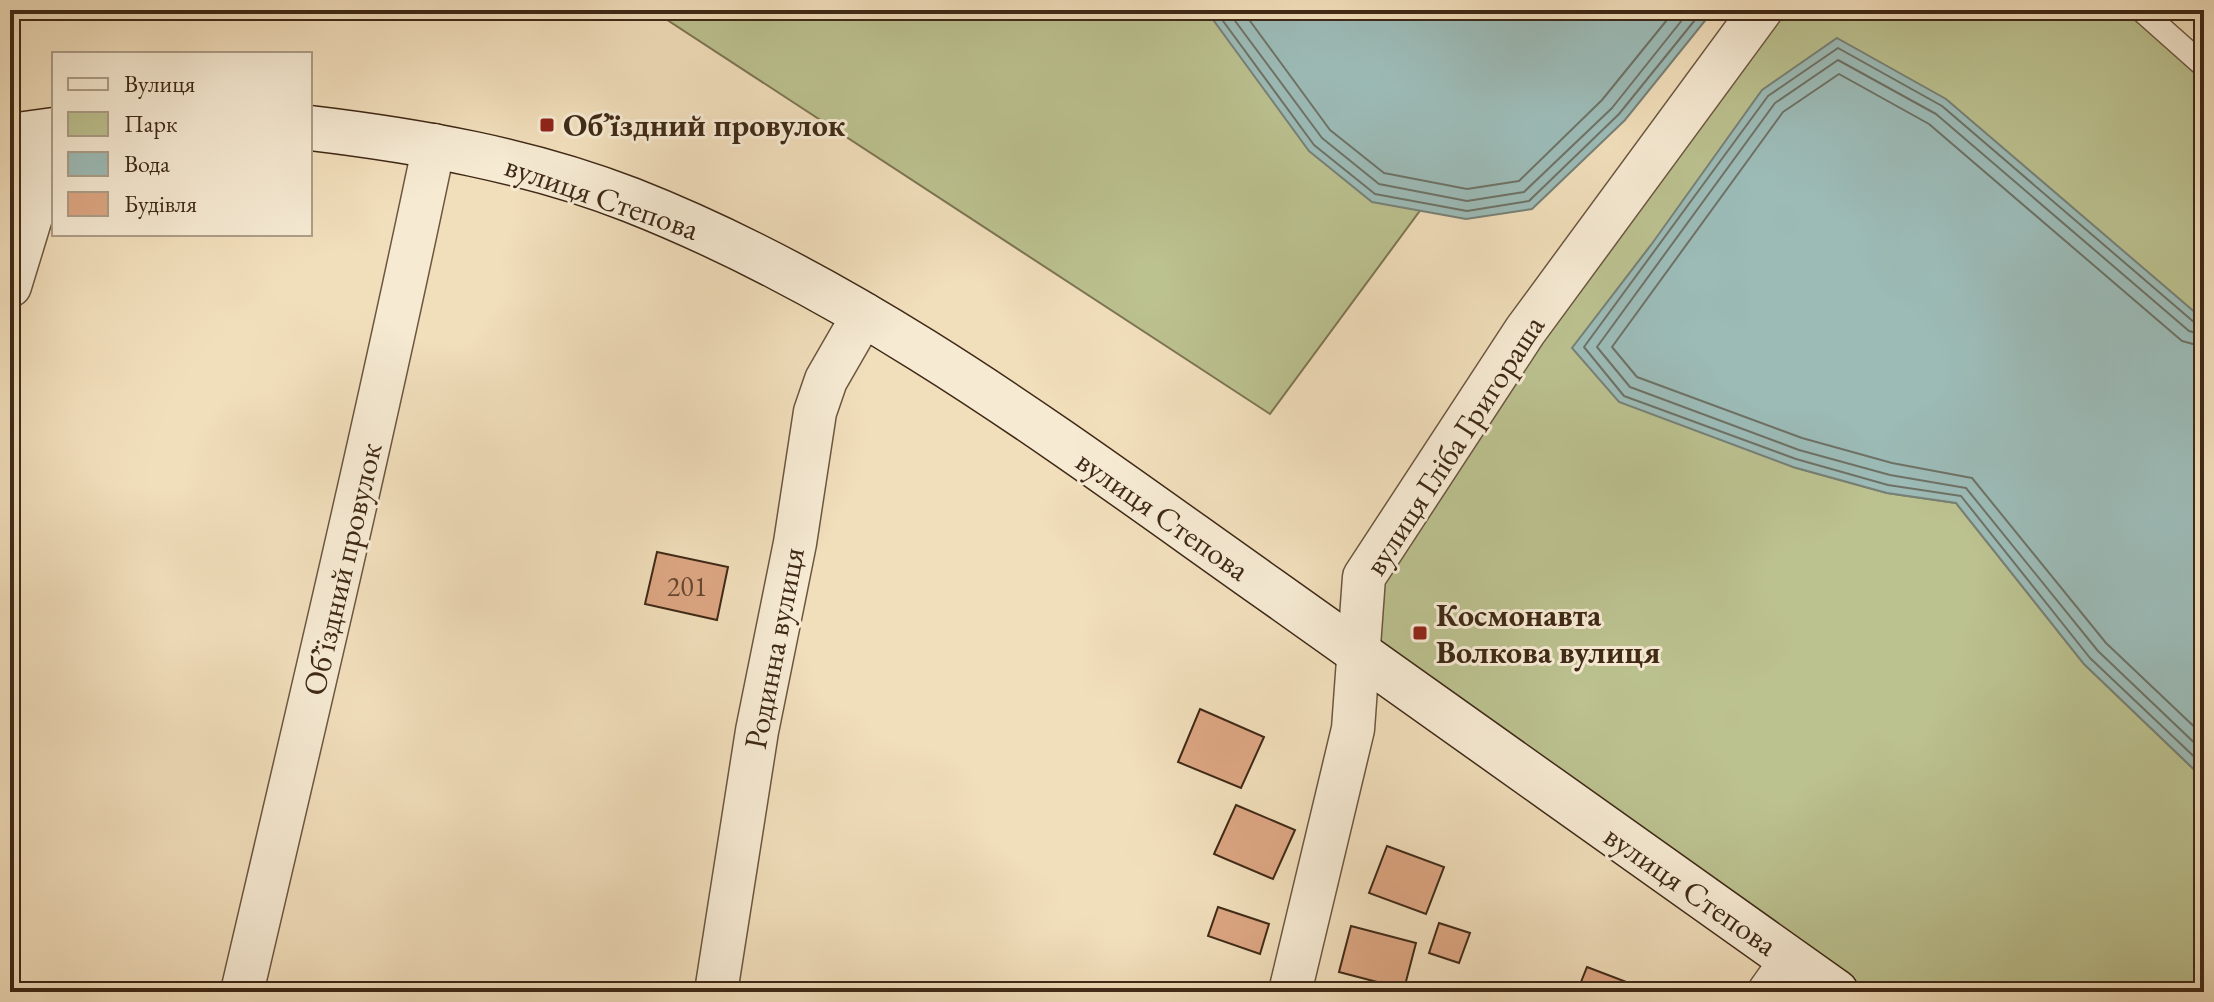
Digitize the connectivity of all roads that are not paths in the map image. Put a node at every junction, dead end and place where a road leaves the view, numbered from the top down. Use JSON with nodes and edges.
{"nodes":[{"id":1,"x":1761,"y":10,"type":"edge"},
{"id":2,"x":2141,"y":10,"type":"edge"},
{"id":3,"x":2204,"y":66,"type":"edge"},
{"id":4,"x":312,"y":128,"type":"edge"},
{"id":5,"x":31,"y":133,"type":"edge"},
{"id":6,"x":434,"y":145,"type":"junction"},
{"id":7,"x":10,"y":286,"type":"edge"},
{"id":8,"x":864,"y":314,"type":"junction"},
{"id":9,"x":1358,"y":652,"type":"junction"},
{"id":10,"x":1780,"y":976,"type":"edge"},
{"id":11,"x":242,"y":992,"type":"edge"},
{"id":12,"x":716,"y":992,"type":"edge"},
{"id":13,"x":1290,"y":992,"type":"edge"},
{"id":14,"x":1836,"y":992,"type":"edge"}],
"edges":[{"from":1,"to":9,"type":"street","name":"вулиця Гліба Григораша"},
{"from":2,"to":3,"type":"lane"},
{"from":4,"to":6,"type":"street","name":"вулиця Степова"},
{"from":5,"to":7,"type":"street"},
{"from":6,"to":8,"type":"street","name":"вулиця Степова"},
{"from":6,"to":11,"type":"street","name":"Обʼїздний провулок"},
{"from":8,"to":9,"type":"street","name":"вулиця Степова"},
{"from":8,"to":12,"type":"street","name":"Родинна вулиця"},
{"from":9,"to":10,"type":"street","name":"вулиця Степова"},
{"from":9,"to":13,"type":"street","name":"вулиця Гліба Григораша"},
{"from":10,"to":14,"type":"street","name":"вулиця Степова"}]}
